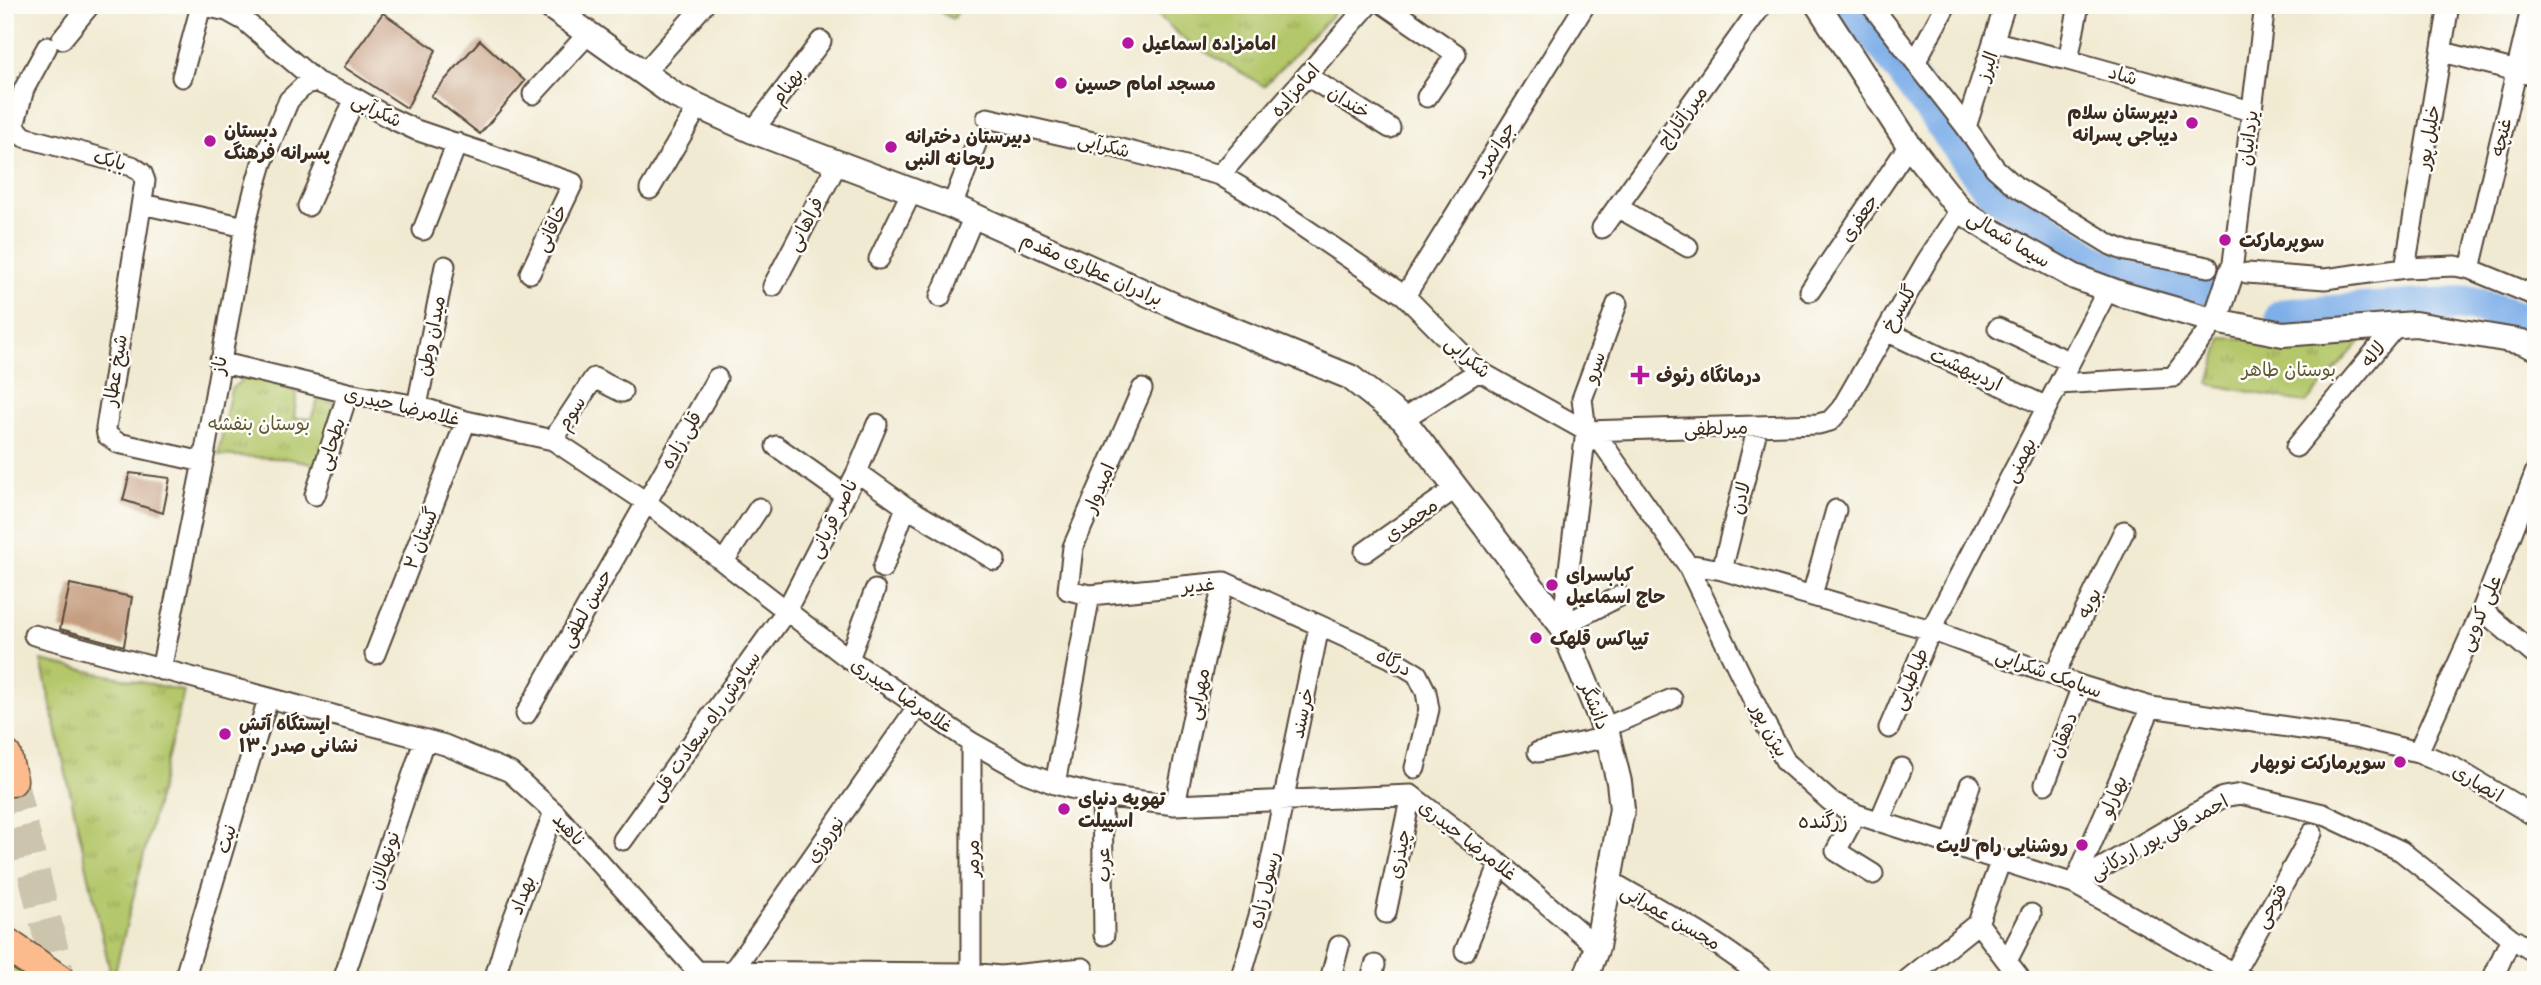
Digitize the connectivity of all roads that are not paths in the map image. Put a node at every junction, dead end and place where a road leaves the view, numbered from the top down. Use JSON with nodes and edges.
{"nodes":[{"id":1,"x":90,"y":5,"type":"edge"},
{"id":2,"x":200,"y":5,"type":"edge"},
{"id":3,"x":548,"y":5,"type":"edge"},
{"id":4,"x":704,"y":5,"type":"edge"},
{"id":5,"x":1368,"y":5,"type":"edge"},
{"id":6,"x":1385,"y":5,"type":"edge"},
{"id":7,"x":1585,"y":5,"type":"edge"},
{"id":8,"x":1762,"y":5,"type":"edge"},
{"id":9,"x":1818,"y":5,"type":"edge"},
{"id":10,"x":1871,"y":5,"type":"edge"},
{"id":11,"x":1946,"y":5,"type":"edge"},
{"id":12,"x":2005,"y":5,"type":"edge"},
{"id":13,"x":2080,"y":5,"type":"edge"},
{"id":14,"x":2265,"y":5,"type":"edge"},
{"id":15,"x":2449,"y":5,"type":"edge"},
{"id":16,"x":2532,"y":5,"type":"edge"},
{"id":17,"x":587,"y":35,"type":"junction"},
{"id":18,"x":821,"y":41,"type":"dead end"},
{"id":19,"x":1995,"y":42,"type":"junction"},
{"id":20,"x":2443,"y":52,"type":"junction"},
{"id":21,"x":2068,"y":60,"type":"junction"},
{"id":22,"x":1916,"y":61,"type":"junction"},
{"id":23,"x":2516,"y":71,"type":"junction"},
{"id":24,"x":643,"y":73,"type":"junction"},
{"id":25,"x":1307,"y":76,"type":"junction"},
{"id":26,"x":2536,"y":76,"type":"edge"},
{"id":27,"x":182,"y":77,"type":"dead end"},
{"id":28,"x":317,"y":82,"type":"junction"},
{"id":29,"x":533,"y":94,"type":"dead end"},
{"id":30,"x":1427,"y":97,"type":"dead end"},
{"id":31,"x":355,"y":98,"type":"junction"},
{"id":32,"x":698,"y":107,"type":"junction"},
{"id":33,"x":2251,"y":111,"type":"junction"},
{"id":34,"x":987,"y":118,"type":"dead end"},
{"id":35,"x":1966,"y":127,"type":"junction"},
{"id":36,"x":1390,"y":128,"type":"dead end"},
{"id":37,"x":753,"y":131,"type":"junction"},
{"id":38,"x":457,"y":143,"type":"junction"},
{"id":39,"x":976,"y":144,"type":"dead end"},
{"id":40,"x":1909,"y":145,"type":"junction"},
{"id":41,"x":838,"y":162,"type":"junction"},
{"id":42,"x":1220,"y":174,"type":"junction"},
{"id":43,"x":573,"y":183,"type":"joint"},
{"id":44,"x":650,"y":189,"type":"dead end"},
{"id":45,"x":912,"y":191,"type":"junction"},
{"id":46,"x":142,"y":204,"type":"junction"},
{"id":47,"x":308,"y":206,"type":"dead end"},
{"id":48,"x":1616,"y":207,"type":"junction"},
{"id":49,"x":1960,"y":209,"type":"junction"},
{"id":50,"x":963,"y":211,"type":"junction"},
{"id":51,"x":245,"y":227,"type":"junction"},
{"id":52,"x":1602,"y":228,"type":"dead end"},
{"id":53,"x":423,"y":230,"type":"dead end"},
{"id":54,"x":1688,"y":247,"type":"dead end"},
{"id":55,"x":879,"y":258,"type":"dead end"},
{"id":56,"x":445,"y":266,"type":"dead end"},
{"id":57,"x":2405,"y":268,"type":"junction"},
{"id":58,"x":2470,"y":269,"type":"junction"},
{"id":59,"x":2229,"y":270,"type":"junction"},
{"id":60,"x":530,"y":273,"type":"dead end"},
{"id":61,"x":773,"y":286,"type":"dead end"},
{"id":62,"x":2108,"y":289,"type":"junction"},
{"id":63,"x":1810,"y":291,"type":"dead end"},
{"id":64,"x":1405,"y":296,"type":"junction"},
{"id":65,"x":2536,"y":296,"type":"edge"},
{"id":66,"x":940,"y":297,"type":"dead end"},
{"id":67,"x":1617,"y":304,"type":"dead end"},
{"id":68,"x":2215,"y":321,"type":"junction"},
{"id":69,"x":2396,"y":326,"type":"junction"},
{"id":70,"x":1998,"y":328,"type":"dead end"},
{"id":71,"x":1886,"y":331,"type":"junction"},
{"id":72,"x":2536,"y":348,"type":"edge"},
{"id":73,"x":219,"y":362,"type":"junction"},
{"id":74,"x":2070,"y":362,"type":"junction"},
{"id":75,"x":1479,"y":371,"type":"junction"},
{"id":76,"x":717,"y":378,"type":"dead end"},
{"id":77,"x":2059,"y":384,"type":"junction"},
{"id":78,"x":1142,"y":389,"type":"dead end"},
{"id":79,"x":622,"y":392,"type":"dead end"},
{"id":80,"x":348,"y":393,"type":"junction"},
{"id":81,"x":417,"y":406,"type":"junction"},
{"id":82,"x":2047,"y":407,"type":"junction"},
{"id":83,"x":1841,"y":409,"type":"joint"},
{"id":84,"x":1403,"y":419,"type":"junction"},
{"id":85,"x":466,"y":421,"type":"junction"},
{"id":86,"x":877,"y":424,"type":"dead end"},
{"id":87,"x":1758,"y":426,"type":"junction"},
{"id":88,"x":1586,"y":431,"type":"junction"},
{"id":89,"x":553,"y":440,"type":"junction"},
{"id":90,"x":776,"y":446,"type":"dead end"},
{"id":91,"x":2296,"y":447,"type":"dead end"},
{"id":92,"x":202,"y":462,"type":"junction"},
{"id":93,"x":2536,"y":471,"type":"edge"},
{"id":94,"x":857,"y":472,"type":"junction"},
{"id":95,"x":1456,"y":488,"type":"junction"},
{"id":96,"x":315,"y":495,"type":"dead end"},
{"id":97,"x":845,"y":495,"type":"junction"},
{"id":98,"x":646,"y":502,"type":"junction"},
{"id":99,"x":906,"y":507,"type":"junction"},
{"id":100,"x":759,"y":508,"type":"dead end"},
{"id":101,"x":1836,"y":510,"type":"dead end"},
{"id":102,"x":2124,"y":531,"type":"dead end"},
{"id":103,"x":1365,"y":552,"type":"dead end"},
{"id":104,"x":995,"y":560,"type":"dead end"},
{"id":105,"x":724,"y":561,"type":"junction"},
{"id":106,"x":1687,"y":564,"type":"junction"},
{"id":107,"x":883,"y":568,"type":"dead end"},
{"id":108,"x":1722,"y":570,"type":"junction"},
{"id":109,"x":1224,"y":582,"type":"junction"},
{"id":110,"x":875,"y":590,"type":"dead end"},
{"id":111,"x":1068,"y":590,"type":"joint"},
{"id":112,"x":1090,"y":595,"type":"junction"},
{"id":113,"x":1812,"y":595,"type":"junction"},
{"id":114,"x":1620,"y":596,"type":"dead end"},
{"id":115,"x":2482,"y":610,"type":"junction"},
{"id":116,"x":786,"y":611,"type":"junction"},
{"id":117,"x":1562,"y":626,"type":"junction"},
{"id":118,"x":1319,"y":627,"type":"junction"},
{"id":119,"x":1931,"y":630,"type":"junction"},
{"id":120,"x":34,"y":635,"type":"dead end"},
{"id":121,"x":375,"y":654,"type":"dead end"},
{"id":122,"x":2536,"y":656,"type":"edge"},
{"id":123,"x":849,"y":659,"type":"junction"},
{"id":124,"x":162,"y":670,"type":"junction"},
{"id":125,"x":2054,"y":675,"type":"junction"},
{"id":126,"x":2082,"y":686,"type":"junction"},
{"id":127,"x":268,"y":699,"type":"junction"},
{"id":128,"x":1672,"y":699,"type":"dead end"},
{"id":129,"x":918,"y":706,"type":"junction"},
{"id":130,"x":2151,"y":707,"type":"junction"},
{"id":131,"x":526,"y":714,"type":"dead end"},
{"id":132,"x":1889,"y":729,"type":"dead end"},
{"id":133,"x":1606,"y":733,"type":"junction"},
{"id":134,"x":424,"y":741,"type":"junction"},
{"id":135,"x":971,"y":742,"type":"junction"},
{"id":136,"x":1538,"y":752,"type":"dead end"},
{"id":137,"x":2418,"y":752,"type":"junction"},
{"id":138,"x":1415,"y":768,"type":"dead end"},
{"id":139,"x":1902,"y":768,"type":"dead end"},
{"id":140,"x":1055,"y":784,"type":"junction"},
{"id":141,"x":2045,"y":784,"type":"dead end"},
{"id":142,"x":1970,"y":785,"type":"dead end"},
{"id":143,"x":1411,"y":795,"type":"junction"},
{"id":144,"x":1102,"y":796,"type":"junction"},
{"id":145,"x":1284,"y":799,"type":"junction"},
{"id":146,"x":1175,"y":805,"type":"junction"},
{"id":147,"x":554,"y":812,"type":"junction"},
{"id":148,"x":1856,"y":814,"type":"junction"},
{"id":149,"x":2536,"y":817,"type":"edge"},
{"id":150,"x":1880,"y":822,"type":"junction"},
{"id":151,"x":2312,"y":833,"type":"dead end"},
{"id":152,"x":623,"y":840,"type":"dead end"},
{"id":153,"x":1951,"y":845,"type":"junction"},
{"id":154,"x":2001,"y":860,"type":"junction"},
{"id":155,"x":1500,"y":864,"type":"junction"},
{"id":156,"x":1872,"y":874,"type":"dead end"},
{"id":157,"x":1610,"y":881,"type":"junction"},
{"id":158,"x":2074,"y":884,"type":"junction"},
{"id":159,"x":1386,"y":913,"type":"dead end"},
{"id":160,"x":2031,"y":914,"type":"dead end"},
{"id":161,"x":1978,"y":923,"type":"junction"},
{"id":162,"x":1104,"y":935,"type":"dead end"},
{"id":163,"x":2511,"y":939,"type":"junction"},
{"id":164,"x":5,"y":943,"type":"edge"},
{"id":165,"x":1339,"y":946,"type":"dead end"},
{"id":166,"x":1597,"y":947,"type":"junction"},
{"id":167,"x":1465,"y":951,"type":"dead end"},
{"id":168,"x":2536,"y":953,"type":"edge"},
{"id":169,"x":1083,"y":968,"type":"dead end"},
{"id":170,"x":732,"y":972,"type":"junction"},
{"id":171,"x":971,"y":973,"type":"junction"},
{"id":172,"x":696,"y":975,"type":"edge"},
{"id":173,"x":884,"y":976,"type":"edge"},
{"id":174,"x":1000,"y":978,"type":"edge"},
{"id":175,"x":2237,"y":978,"type":"edge"},
{"id":176,"x":58,"y":980,"type":"edge"},
{"id":177,"x":184,"y":980,"type":"edge"},
{"id":178,"x":343,"y":980,"type":"edge"},
{"id":179,"x":494,"y":980,"type":"edge"},
{"id":180,"x":1240,"y":980,"type":"edge"},
{"id":181,"x":1330,"y":980,"type":"edge"},
{"id":182,"x":1585,"y":980,"type":"edge"},
{"id":183,"x":1765,"y":980,"type":"edge"},
{"id":184,"x":1907,"y":980,"type":"edge"},
{"id":185,"x":2492,"y":980,"type":"edge"}],
"edges":[{"from":1,"to":46,"type":"street","name":"بابک"},
{"from":2,"to":27,"type":"street"},
{"from":2,"to":28,"type":"street","name":"شکرآبی"},
{"from":3,"to":17,"type":"street","name":"برادران عطاری مقدم"},
{"from":4,"to":24,"type":"street"},
{"from":5,"to":25,"type":"street","name":"امامزاده"},
{"from":6,"to":30,"type":"street"},
{"from":7,"to":64,"type":"street","name":"جوانمرد"},
{"from":8,"to":48,"type":"street","name":"میرزاتاراج"},
{"from":9,"to":40,"type":"street","name":"سیما شمالی"},
{"from":10,"to":22,"type":"street"},
{"from":11,"to":22,"type":"street"},
{"from":12,"to":19,"type":"street","name":"البرز"},
{"from":13,"to":21,"type":"street"},
{"from":14,"to":33,"type":"street","name":"یزدانیان"},
{"from":15,"to":20,"type":"street","name":"خلیل‌ پور"},
{"from":16,"to":23,"type":"street","name":"غنچه"},
{"from":17,"to":24,"type":"street","name":"برادران عطاری مقدم"},
{"from":17,"to":29,"type":"street"},
{"from":18,"to":37,"type":"street","name":"بهنام"},
{"from":19,"to":21,"type":"street","name":"شاد"},
{"from":19,"to":35,"type":"street","name":"البرز"},
{"from":20,"to":23,"type":"street"},
{"from":20,"to":57,"type":"street","name":"خلیل‌ پور"},
{"from":21,"to":33,"type":"street","name":"شاد"},
{"from":22,"to":35,"type":"street"},
{"from":23,"to":26,"type":"street"},
{"from":23,"to":58,"type":"street","name":"غنچه"},
{"from":24,"to":32,"type":"street","name":"برادران عطاری مقدم"},
{"from":25,"to":36,"type":"street","name":"خندان"},
{"from":25,"to":42,"type":"street","name":"امامزاده"},
{"from":28,"to":31,"type":"street","name":"شکرآبی"},
{"from":28,"to":51,"type":"street","name":"ناز"},
{"from":31,"to":38,"type":"street","name":"شکرآبی"},
{"from":31,"to":47,"type":"street"},
{"from":32,"to":37,"type":"street","name":"برادران عطاری مقدم"},
{"from":32,"to":44,"type":"street"},
{"from":33,"to":59,"type":"street","name":"یزدانیان"},
{"from":34,"to":42,"type":"street","name":"شکرآبی"},
{"from":35,"to":59,"type":"street"},
{"from":37,"to":41,"type":"street","name":"برادران عطاری مقدم"},
{"from":38,"to":43,"type":"street","name":"شکرآبی"},
{"from":38,"to":53,"type":"street"},
{"from":39,"to":50,"type":"street"},
{"from":40,"to":49,"type":"street","name":"سیما شمالی"},
{"from":40,"to":63,"type":"street","name":"جعفری"},
{"from":41,"to":45,"type":"street","name":"برادران عطاری مقدم"},
{"from":41,"to":61,"type":"street","name":"فراهانی"},
{"from":42,"to":64,"type":"street","name":"شکرابی"},
{"from":43,"to":60,"type":"street","name":"خاقانی"},
{"from":45,"to":50,"type":"street","name":"برادران عطاری مقدم"},
{"from":45,"to":55,"type":"street"},
{"from":46,"to":51,"type":"street"},
{"from":46,"to":92,"type":"street","name":"شیخ عطار"},
{"from":48,"to":52,"type":"street","name":"میرزاتاراج"},
{"from":48,"to":54,"type":"street"},
{"from":49,"to":62,"type":"street","name":"سیما شمالی"},
{"from":49,"to":71,"type":"street","name":"گلسرخ"},
{"from":50,"to":66,"type":"street"},
{"from":50,"to":84,"type":"street","name":"برادران عطاری مقدم"},
{"from":51,"to":73,"type":"street","name":"ناز"},
{"from":56,"to":81,"type":"street","name":"میدان وطن"},
{"from":57,"to":58,"type":"street"},
{"from":57,"to":59,"type":"street"},
{"from":58,"to":65,"type":"street"},
{"from":59,"to":68,"type":"street"},
{"from":62,"to":68,"type":"street","name":"سیما شمالی"},
{"from":62,"to":74,"type":"street","name":"بهمنی"},
{"from":64,"to":75,"type":"street","name":"شکرابی"},
{"from":67,"to":88,"type":"street","name":"سرو"},
{"from":68,"to":69,"type":"street","name":"سیما شمالی"},
{"from":68,"to":77,"type":"street"},
{"from":69,"to":72,"type":"street","name":"سیما شمالی"},
{"from":69,"to":91,"type":"street","name":"لاله"},
{"from":70,"to":74,"type":"street"},
{"from":71,"to":82,"type":"street","name":"اردیبهشت"},
{"from":71,"to":83,"type":"street","name":"گلسرخ"},
{"from":73,"to":80,"type":"street","name":"غلامرضا حیدری"},
{"from":73,"to":92,"type":"street","name":"ناز"},
{"from":74,"to":77,"type":"street","name":"بهمنی"},
{"from":75,"to":84,"type":"street"},
{"from":75,"to":88,"type":"street","name":"شکرابی"},
{"from":76,"to":98,"type":"street","name":"قلی زاده"},
{"from":77,"to":82,"type":"street","name":"بهمنی"},
{"from":78,"to":111,"type":"street","name":"امیدوار"},
{"from":79,"to":89,"type":"street","name":"سوم"},
{"from":80,"to":81,"type":"street","name":"غلامرضا حیدری"},
{"from":80,"to":96,"type":"street","name":"بطحایی"},
{"from":81,"to":85,"type":"street","name":"غلامرضا حیدری"},
{"from":82,"to":119,"type":"street","name":"بهمنی"},
{"from":83,"to":87,"type":"street","name":"میرلطفی"},
{"from":84,"to":95,"type":"street","name":"برادران عطاری مقدم"},
{"from":85,"to":89,"type":"street","name":"غلامرضا حیدری"},
{"from":85,"to":121,"type":"street","name":"گستان ۲"},
{"from":86,"to":94,"type":"street","name":"ناصر قربانی"},
{"from":87,"to":88,"type":"street","name":"میرلطفی"},
{"from":87,"to":108,"type":"street","name":"لادن"},
{"from":88,"to":106,"type":"street","name":"شکرابی"},
{"from":88,"to":117,"type":"street","name":"دانشگر"},
{"from":89,"to":98,"type":"street","name":"غلامرضا حیدری"},
{"from":90,"to":97,"type":"street"},
{"from":92,"to":124,"type":"street","name":"ناز"},
{"from":93,"to":115,"type":"street","name":"علی کدویی"},
{"from":94,"to":97,"type":"street","name":"ناصر قربانی"},
{"from":94,"to":99,"type":"street"},
{"from":95,"to":103,"type":"street","name":"محمدی"},
{"from":95,"to":117,"type":"street","name":"برادران عطاری مقدم"},
{"from":97,"to":116,"type":"street","name":"ناصر قربانی"},
{"from":98,"to":105,"type":"street","name":"غلامرضا حیدری"},
{"from":98,"to":131,"type":"street","name":"حسن لطفی"},
{"from":99,"to":104,"type":"street"},
{"from":99,"to":107,"type":"street"},
{"from":100,"to":105,"type":"street"},
{"from":101,"to":113,"type":"street"},
{"from":102,"to":125,"type":"street","name":"بویه"},
{"from":105,"to":116,"type":"street","name":"غلامرضا حیدری"},
{"from":106,"to":108,"type":"street","name":"سیامک شکرابی"},
{"from":106,"to":148,"type":"street","name":"بیژن پور"},
{"from":108,"to":113,"type":"street","name":"سیامک شکرابی"},
{"from":109,"to":112,"type":"street","name":"غدیر"},
{"from":109,"to":118,"type":"street","name":"غدیر"},
{"from":109,"to":146,"type":"street","name":"مهرایی"},
{"from":110,"to":123,"type":"street"},
{"from":111,"to":112,"type":"street","name":"غدیر"},
{"from":112,"to":140,"type":"street"},
{"from":113,"to":119,"type":"street","name":"سیامک شکرابی"},
{"from":114,"to":117,"type":"street"},
{"from":115,"to":122,"type":"street"},
{"from":115,"to":137,"type":"street","name":"علی کدویی"},
{"from":116,"to":123,"type":"street","name":"غلامرضا حیدری"},
{"from":116,"to":152,"type":"street","name":"سیاوش راه سعادت قلی"},
{"from":117,"to":133,"type":"street","name":"دانشگر"},
{"from":118,"to":138,"type":"street","name":"درگاه"},
{"from":118,"to":145,"type":"street","name":"خرسند"},
{"from":119,"to":125,"type":"street","name":"سیامک شکرابی"},
{"from":119,"to":132,"type":"street","name":"طباطبایی"},
{"from":120,"to":124,"type":"street","name":"ناهید"},
{"from":123,"to":129,"type":"street","name":"غلامرضا حیدری"},
{"from":124,"to":127,"type":"street","name":"ناهید"},
{"from":125,"to":126,"type":"street","name":"سیامک شکرابی"},
{"from":126,"to":130,"type":"street","name":"سیامک شکرابی"},
{"from":126,"to":141,"type":"street","name":"دهقان"},
{"from":127,"to":134,"type":"street","name":"ناهید"},
{"from":127,"to":177,"type":"street","name":"نیت"},
{"from":128,"to":133,"type":"street"},
{"from":129,"to":135,"type":"street","name":"غلامرضا حیدری"},
{"from":129,"to":170,"type":"street","name":"نوروزی"},
{"from":130,"to":137,"type":"street","name":"سیامک شکرابی"},
{"from":130,"to":158,"type":"street","name":"بهارلو"},
{"from":133,"to":136,"type":"street"},
{"from":133,"to":157,"type":"street","name":"دانشگر"},
{"from":134,"to":147,"type":"street","name":"ناهید"},
{"from":134,"to":178,"type":"street","name":"نونهالان"},
{"from":135,"to":140,"type":"street","name":"غلامرضا حیدری"},
{"from":135,"to":171,"type":"street","name":"مرمر"},
{"from":137,"to":149,"type":"street","name":"انصاری"},
{"from":139,"to":150,"type":"street"},
{"from":140,"to":144,"type":"street","name":"غلامرضا حیدری"},
{"from":142,"to":153,"type":"street"},
{"from":143,"to":145,"type":"street","name":"غلامرضا حیدری"},
{"from":143,"to":155,"type":"street","name":"غلامرضا حیدری"},
{"from":143,"to":159,"type":"street","name":"چیذری"},
{"from":144,"to":146,"type":"street","name":"غلامرضا حیدری"},
{"from":144,"to":162,"type":"street","name":"عرب"},
{"from":145,"to":146,"type":"street","name":"غلامرضا حیدری"},
{"from":145,"to":180,"type":"street","name":"رسول زاده"},
{"from":147,"to":172,"type":"street","name":"ناهید"},
{"from":147,"to":179,"type":"street","name":"بهداد"},
{"from":148,"to":150,"type":"street","name":"بیژن پور"},
{"from":148,"to":156,"type":"street"},
{"from":150,"to":153,"type":"street","name":"بیژن پور"},
{"from":151,"to":175,"type":"street","name":"فتوحی"},
{"from":153,"to":154,"type":"street","name":"بیژن پور"},
{"from":154,"to":158,"type":"street","name":"بیژن پور"},
{"from":154,"to":161,"type":"street"},
{"from":155,"to":166,"type":"street","name":"غلامرضا حیدری"},
{"from":155,"to":167,"type":"street"},
{"from":157,"to":166,"type":"street","name":"دانشگر"},
{"from":157,"to":183,"type":"street","name":"محسن عمرانی"},
{"from":158,"to":163,"type":"street","name":"احمد قلی پور اردکانی"},
{"from":158,"to":175,"type":"street","name":"بیژن پور"},
{"from":160,"to":161,"type":"street"},
{"from":161,"to":184,"type":"street"},
{"from":163,"to":168,"type":"street","name":"احمد قلی پور اردکانی"},
{"from":163,"to":185,"type":"street"},
{"from":164,"to":176,"type":"highway"},
{"from":165,"to":181,"type":"street"},
{"from":166,"to":182,"type":"street","name":"دانشگر"},
{"from":169,"to":174,"type":"street","name":"ناهید"},
{"from":170,"to":172,"type":"street","name":"ناهید"},
{"from":170,"to":173,"type":"street","name":"ناهید"},
{"from":171,"to":173,"type":"street","name":"ناهید"},
{"from":171,"to":174,"type":"street","name":"ناهید"}]}
